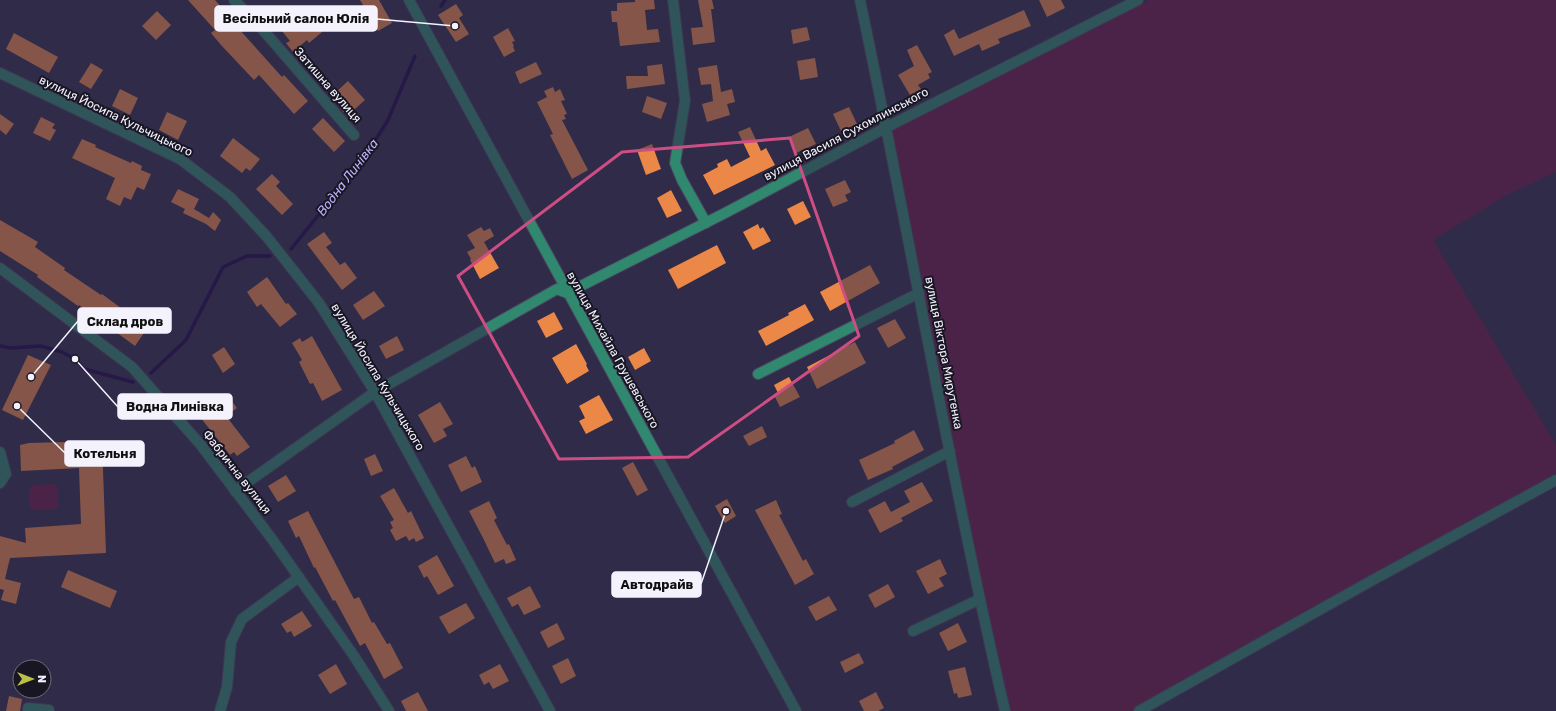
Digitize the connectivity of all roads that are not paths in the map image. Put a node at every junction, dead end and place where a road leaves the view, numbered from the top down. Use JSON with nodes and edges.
{"nodes":[{"id":1,"x":234,"y":0,"type":"edge"},
{"id":2,"x":409,"y":0,"type":"edge"},
{"id":3,"x":673,"y":0,"type":"edge"},
{"id":4,"x":860,"y":0,"type":"edge"},
{"id":5,"x":1138,"y":0,"type":"edge"},
{"id":6,"x":0,"y":74,"type":"edge"},
{"id":7,"x":887,"y":127,"type":"junction"},
{"id":8,"x":354,"y":135,"type":"dead end"},
{"id":9,"x":706,"y":223,"type":"junction"},
{"id":10,"x":0,"y":268,"type":"edge"},
{"id":11,"x":567,"y":293,"type":"junction"},
{"id":12,"x":919,"y":293,"type":"junction"},
{"id":13,"x":758,"y":374,"type":"dead end"},
{"id":14,"x":375,"y":392,"type":"junction"},
{"id":15,"x":950,"y":451,"type":"junction"},
{"id":16,"x":0,"y":452,"type":"edge"},
{"id":17,"x":1556,"y":480,"type":"edge"},
{"id":18,"x":0,"y":483,"type":"edge"},
{"id":19,"x":235,"y":491,"type":"junction"},
{"id":20,"x":852,"y":502,"type":"dead end"},
{"id":21,"x":299,"y":577,"type":"junction"},
{"id":22,"x":980,"y":599,"type":"junction"},
{"id":23,"x":913,"y":631,"type":"dead end"},
{"id":24,"x":49,"y":710,"type":"edge"},
{"id":25,"x":28,"y":711,"type":"edge"},
{"id":26,"x":220,"y":711,"type":"edge"},
{"id":27,"x":389,"y":711,"type":"edge"},
{"id":28,"x":550,"y":711,"type":"edge"},
{"id":29,"x":796,"y":711,"type":"edge"},
{"id":30,"x":1005,"y":711,"type":"edge"},
{"id":31,"x":1139,"y":711,"type":"edge"}],
"edges":[{"from":1,"to":8,"type":"street","name":"Затишна вулиця"},
{"from":2,"to":11,"type":"street","name":"вулиця Михайла Грушевського"},
{"from":3,"to":9,"type":"street"},
{"from":4,"to":7,"type":"street","name":"вулиця Віктора Мирутенка"},
{"from":5,"to":7,"type":"street","name":"вулиця Василя Сухомлинського"},
{"from":6,"to":14,"type":"street","name":"вулиця Йосипа Кульчицького"},
{"from":7,"to":9,"type":"street","name":"вулиця Василя Сухомлинського"},
{"from":7,"to":12,"type":"street","name":"вулиця Віктора Мирутенка"},
{"from":9,"to":11,"type":"street","name":"вулиця Василя Сухомлинського"},
{"from":10,"to":19,"type":"street","name":"Фабрична вулиця"},
{"from":11,"to":14,"type":"street"},
{"from":11,"to":29,"type":"street","name":"вулиця Михайла Грушевського"},
{"from":12,"to":13,"type":"street"},
{"from":12,"to":15,"type":"street","name":"вулиця Віктора Мирутенка"},
{"from":14,"to":19,"type":"street"},
{"from":14,"to":28,"type":"street","name":"вулиця Йосипа Кульчицького"},
{"from":15,"to":20,"type":"street"},
{"from":15,"to":22,"type":"street","name":"вулиця Віктора Мирутенка"},
{"from":16,"to":18,"type":"street"},
{"from":17,"to":31,"type":"street"},
{"from":19,"to":21,"type":"street","name":"Фабрична вулиця"},
{"from":21,"to":26,"type":"street"},
{"from":21,"to":27,"type":"street","name":"Фабрична вулиця"},
{"from":22,"to":23,"type":"street"},
{"from":22,"to":30,"type":"street","name":"вулиця Віктора Мирутенка"},
{"from":24,"to":25,"type":"street"}]}
